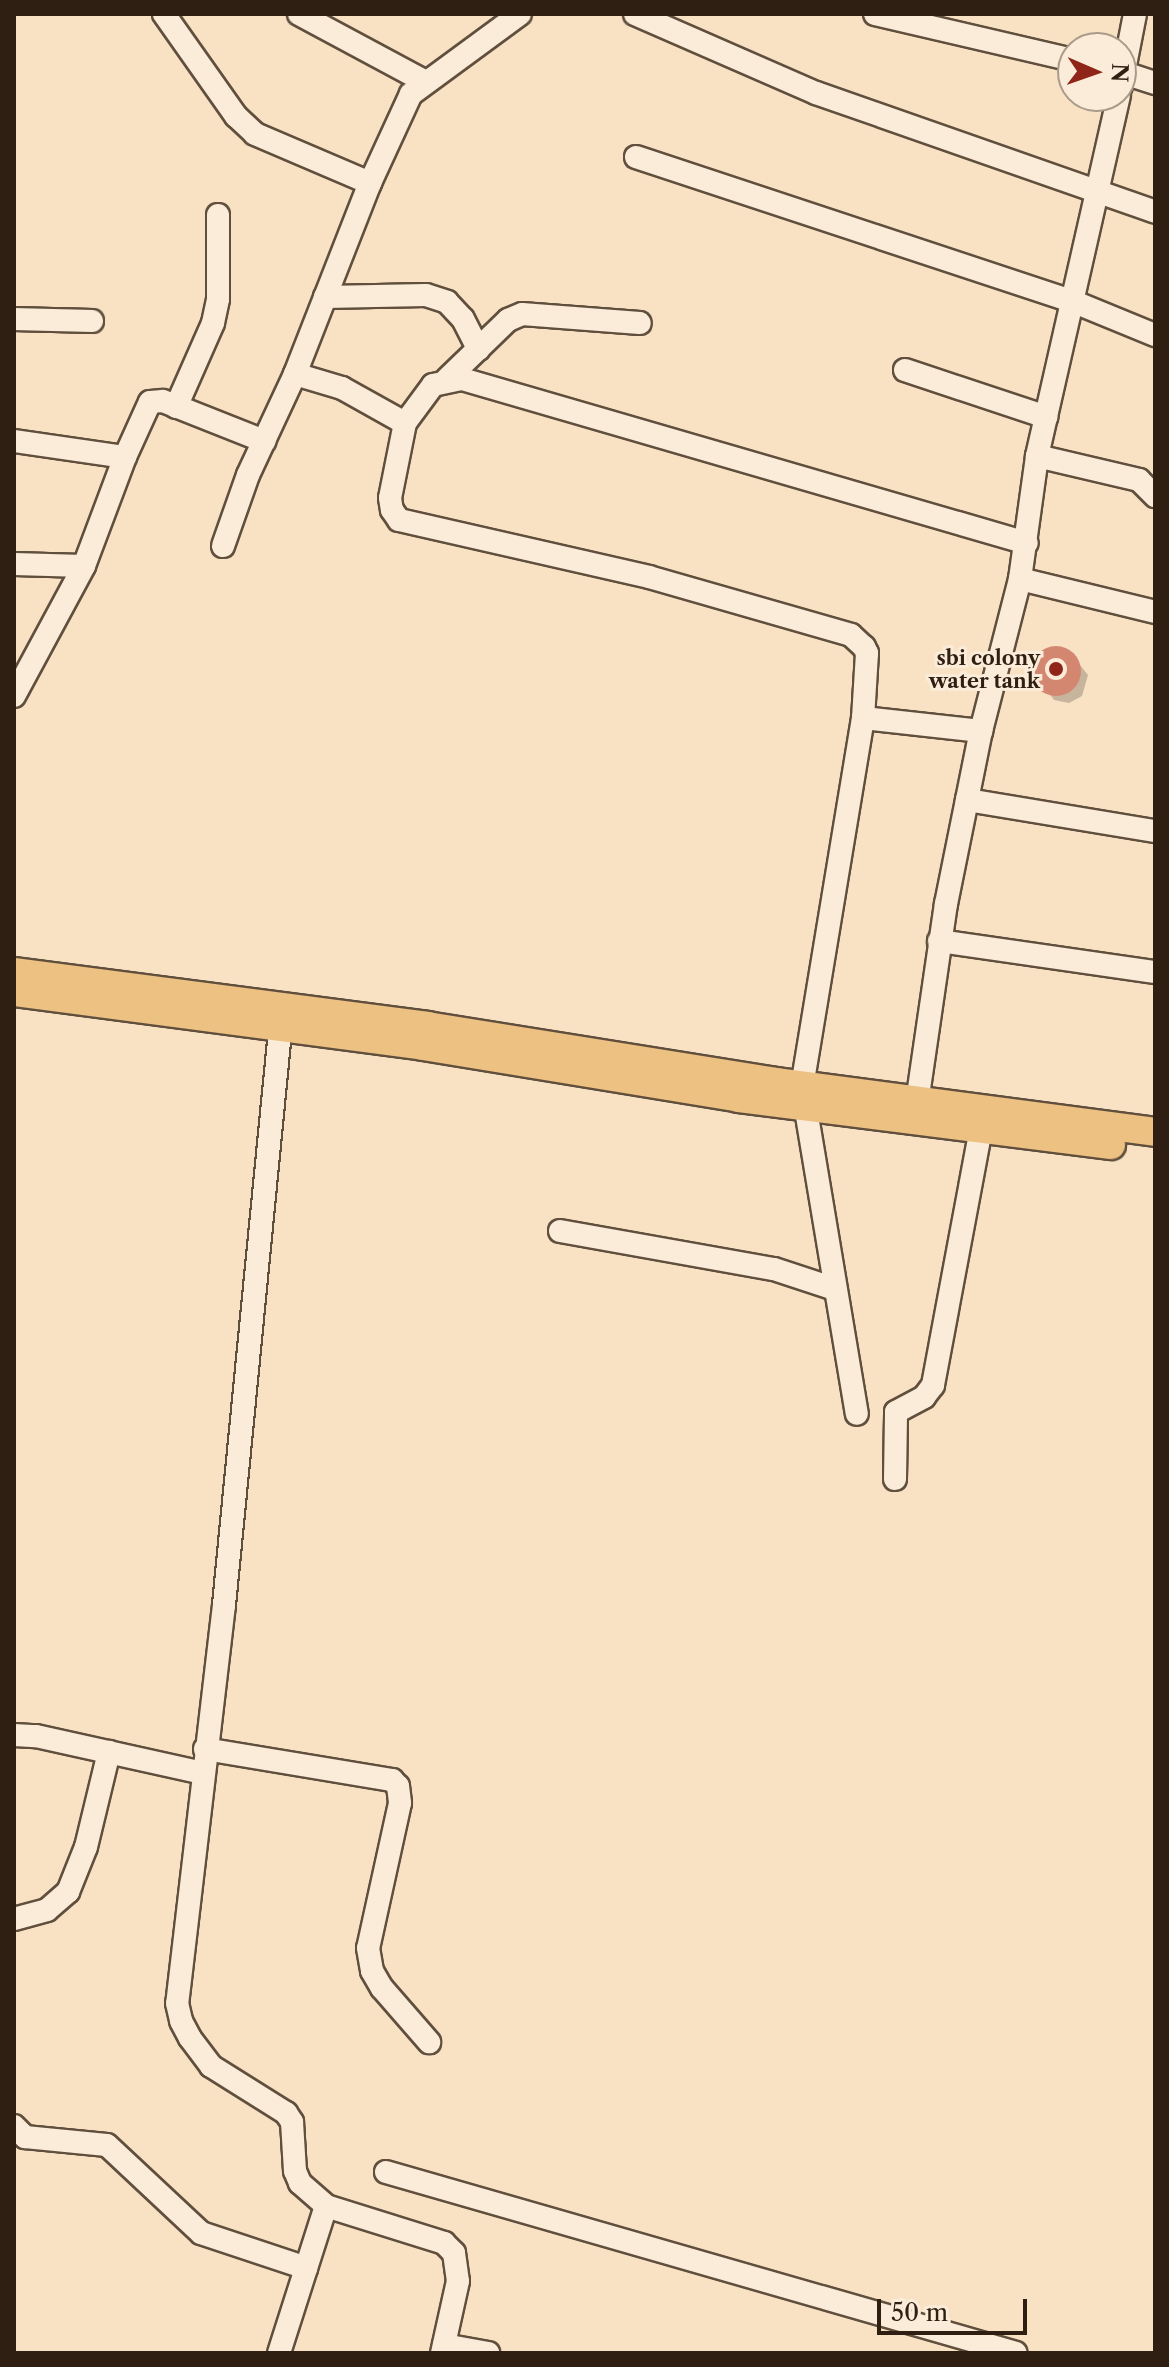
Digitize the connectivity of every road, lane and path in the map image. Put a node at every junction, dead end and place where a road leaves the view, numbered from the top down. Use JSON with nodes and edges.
{"nodes":[{"id":1,"x":164,"y":14,"type":"edge"},
{"id":2,"x":299,"y":14,"type":"edge"},
{"id":3,"x":520,"y":14,"type":"edge"},
{"id":4,"x":635,"y":14,"type":"edge"},
{"id":5,"x":875,"y":14,"type":"edge"},
{"id":6,"x":1057,"y":56,"type":"edge"},
{"id":7,"x":426,"y":82,"type":"junction"},
{"id":8,"x":1115,"y":112,"type":"edge"},
{"id":9,"x":636,"y":157,"type":"dead end"},
{"id":10,"x":370,"y":183,"type":"junction"},
{"id":11,"x":1097,"y":189,"type":"junction"},
{"id":12,"x":1155,"y":212,"type":"edge"},
{"id":13,"x":218,"y":215,"type":"dead end"},
{"id":14,"x":325,"y":297,"type":"junction"},
{"id":15,"x":1072,"y":301,"type":"junction"},
{"id":16,"x":14,"y":319,"type":"edge"},
{"id":17,"x":92,"y":321,"type":"dead end"},
{"id":18,"x":640,"y":323,"type":"dead end"},
{"id":19,"x":1155,"y":335,"type":"edge"},
{"id":20,"x":478,"y":349,"type":"junction"},
{"id":21,"x":905,"y":370,"type":"dead end"},
{"id":22,"x":295,"y":374,"type":"junction"},
{"id":23,"x":447,"y":379,"type":"junction"},
{"id":24,"x":176,"y":407,"type":"junction"},
{"id":25,"x":1046,"y":417,"type":"junction"},
{"id":26,"x":405,"y":423,"type":"junction"},
{"id":27,"x":14,"y":441,"type":"edge"},
{"id":28,"x":264,"y":441,"type":"junction"},
{"id":29,"x":1037,"y":456,"type":"junction"},
{"id":30,"x":125,"y":457,"type":"junction"},
{"id":31,"x":1155,"y":496,"type":"edge"},
{"id":32,"x":1027,"y":543,"type":"junction"},
{"id":33,"x":223,"y":546,"type":"dead end"},
{"id":34,"x":14,"y":564,"type":"edge"},
{"id":35,"x":84,"y":566,"type":"junction"},
{"id":36,"x":1020,"y":579,"type":"junction"},
{"id":37,"x":1155,"y":612,"type":"edge"},
{"id":38,"x":14,"y":696,"type":"edge"},
{"id":39,"x":863,"y":718,"type":"junction"},
{"id":40,"x":981,"y":731,"type":"junction"},
{"id":41,"x":967,"y":800,"type":"junction"},
{"id":42,"x":1155,"y":831,"type":"edge"},
{"id":43,"x":939,"y":941,"type":"junction"},
{"id":44,"x":14,"y":972,"type":"edge"},
{"id":45,"x":1155,"y":972,"type":"edge"},
{"id":46,"x":14,"y":992,"type":"edge"},
{"id":47,"x":282,"y":1017,"type":"junction"},
{"id":48,"x":804,"y":1095,"type":"junction"},
{"id":49,"x":916,"y":1110,"type":"junction"},
{"id":50,"x":981,"y":1129,"type":"junction"},
{"id":51,"x":1155,"y":1132,"type":"edge"},
{"id":52,"x":1155,"y":1151,"type":"edge"},
{"id":53,"x":560,"y":1231,"type":"dead end"},
{"id":54,"x":835,"y":1289,"type":"junction"},
{"id":55,"x":857,"y":1414,"type":"dead end"},
{"id":56,"x":895,"y":1479,"type":"dead end"},
{"id":57,"x":14,"y":1735,"type":"edge"},
{"id":58,"x":205,"y":1749,"type":"junction"},
{"id":59,"x":109,"y":1752,"type":"junction"},
{"id":60,"x":203,"y":1773,"type":"junction"},
{"id":61,"x":14,"y":1919,"type":"edge"},
{"id":62,"x":429,"y":2042,"type":"dead end"},
{"id":63,"x":14,"y":2126,"type":"edge"},
{"id":64,"x":386,"y":2172,"type":"dead end"},
{"id":65,"x":326,"y":2206,"type":"junction"},
{"id":66,"x":306,"y":2268,"type":"junction"},
{"id":67,"x":443,"y":2349,"type":"edge"},
{"id":68,"x":279,"y":2353,"type":"edge"},
{"id":69,"x":488,"y":2353,"type":"edge"},
{"id":70,"x":1016,"y":2353,"type":"edge"}],
"edges":[{"from":1,"to":10,"type":"street"},
{"from":2,"to":7,"type":"street"},
{"from":3,"to":7,"type":"street"},
{"from":4,"to":11,"type":"street"},
{"from":5,"to":6,"type":"street"},
{"from":7,"to":10,"type":"street"},
{"from":8,"to":11,"type":"street"},
{"from":9,"to":15,"type":"street"},
{"from":10,"to":14,"type":"street"},
{"from":11,"to":12,"type":"street"},
{"from":11,"to":15,"type":"street"},
{"from":13,"to":24,"type":"street"},
{"from":14,"to":20,"type":"street"},
{"from":14,"to":22,"type":"street"},
{"from":15,"to":19,"type":"street"},
{"from":15,"to":25,"type":"street"},
{"from":16,"to":17,"type":"street"},
{"from":18,"to":20,"type":"street"},
{"from":20,"to":23,"type":"street"},
{"from":21,"to":25,"type":"street"},
{"from":22,"to":26,"type":"street"},
{"from":22,"to":28,"type":"street"},
{"from":23,"to":26,"type":"street"},
{"from":23,"to":32,"type":"street"},
{"from":24,"to":28,"type":"street"},
{"from":24,"to":30,"type":"street"},
{"from":25,"to":29,"type":"street"},
{"from":26,"to":39,"type":"street"},
{"from":27,"to":30,"type":"street"},
{"from":28,"to":33,"type":"street"},
{"from":29,"to":31,"type":"street"},
{"from":29,"to":32,"type":"street"},
{"from":30,"to":35,"type":"street"},
{"from":32,"to":36,"type":"street"},
{"from":34,"to":35,"type":"street"},
{"from":35,"to":38,"type":"street"},
{"from":36,"to":37,"type":"street"},
{"from":36,"to":40,"type":"street"},
{"from":39,"to":40,"type":"street"},
{"from":39,"to":48,"type":"street"},
{"from":40,"to":41,"type":"street"},
{"from":41,"to":42,"type":"street"},
{"from":41,"to":43,"type":"street"},
{"from":43,"to":45,"type":"street"},
{"from":43,"to":49,"type":"street"},
{"from":44,"to":47,"type":"main road"},
{"from":46,"to":47,"type":"main road"},
{"from":47,"to":48,"type":"main road"},
{"from":47,"to":58,"type":"street"},
{"from":48,"to":49,"type":"main road"},
{"from":48,"to":54,"type":"street"},
{"from":49,"to":50,"type":"main road"},
{"from":49,"to":51,"type":"main road"},
{"from":50,"to":52,"type":"main road"},
{"from":50,"to":56,"type":"street"},
{"from":53,"to":54,"type":"street"},
{"from":54,"to":55,"type":"street"},
{"from":57,"to":59,"type":"street"},
{"from":58,"to":60,"type":"street"},
{"from":58,"to":62,"type":"street"},
{"from":59,"to":60,"type":"street"},
{"from":59,"to":61,"type":"street"},
{"from":60,"to":65,"type":"street"},
{"from":63,"to":66,"type":"street"},
{"from":64,"to":70,"type":"street"},
{"from":65,"to":66,"type":"street"},
{"from":65,"to":67,"type":"street"},
{"from":66,"to":68,"type":"street"},
{"from":67,"to":69,"type":"street"}]}
